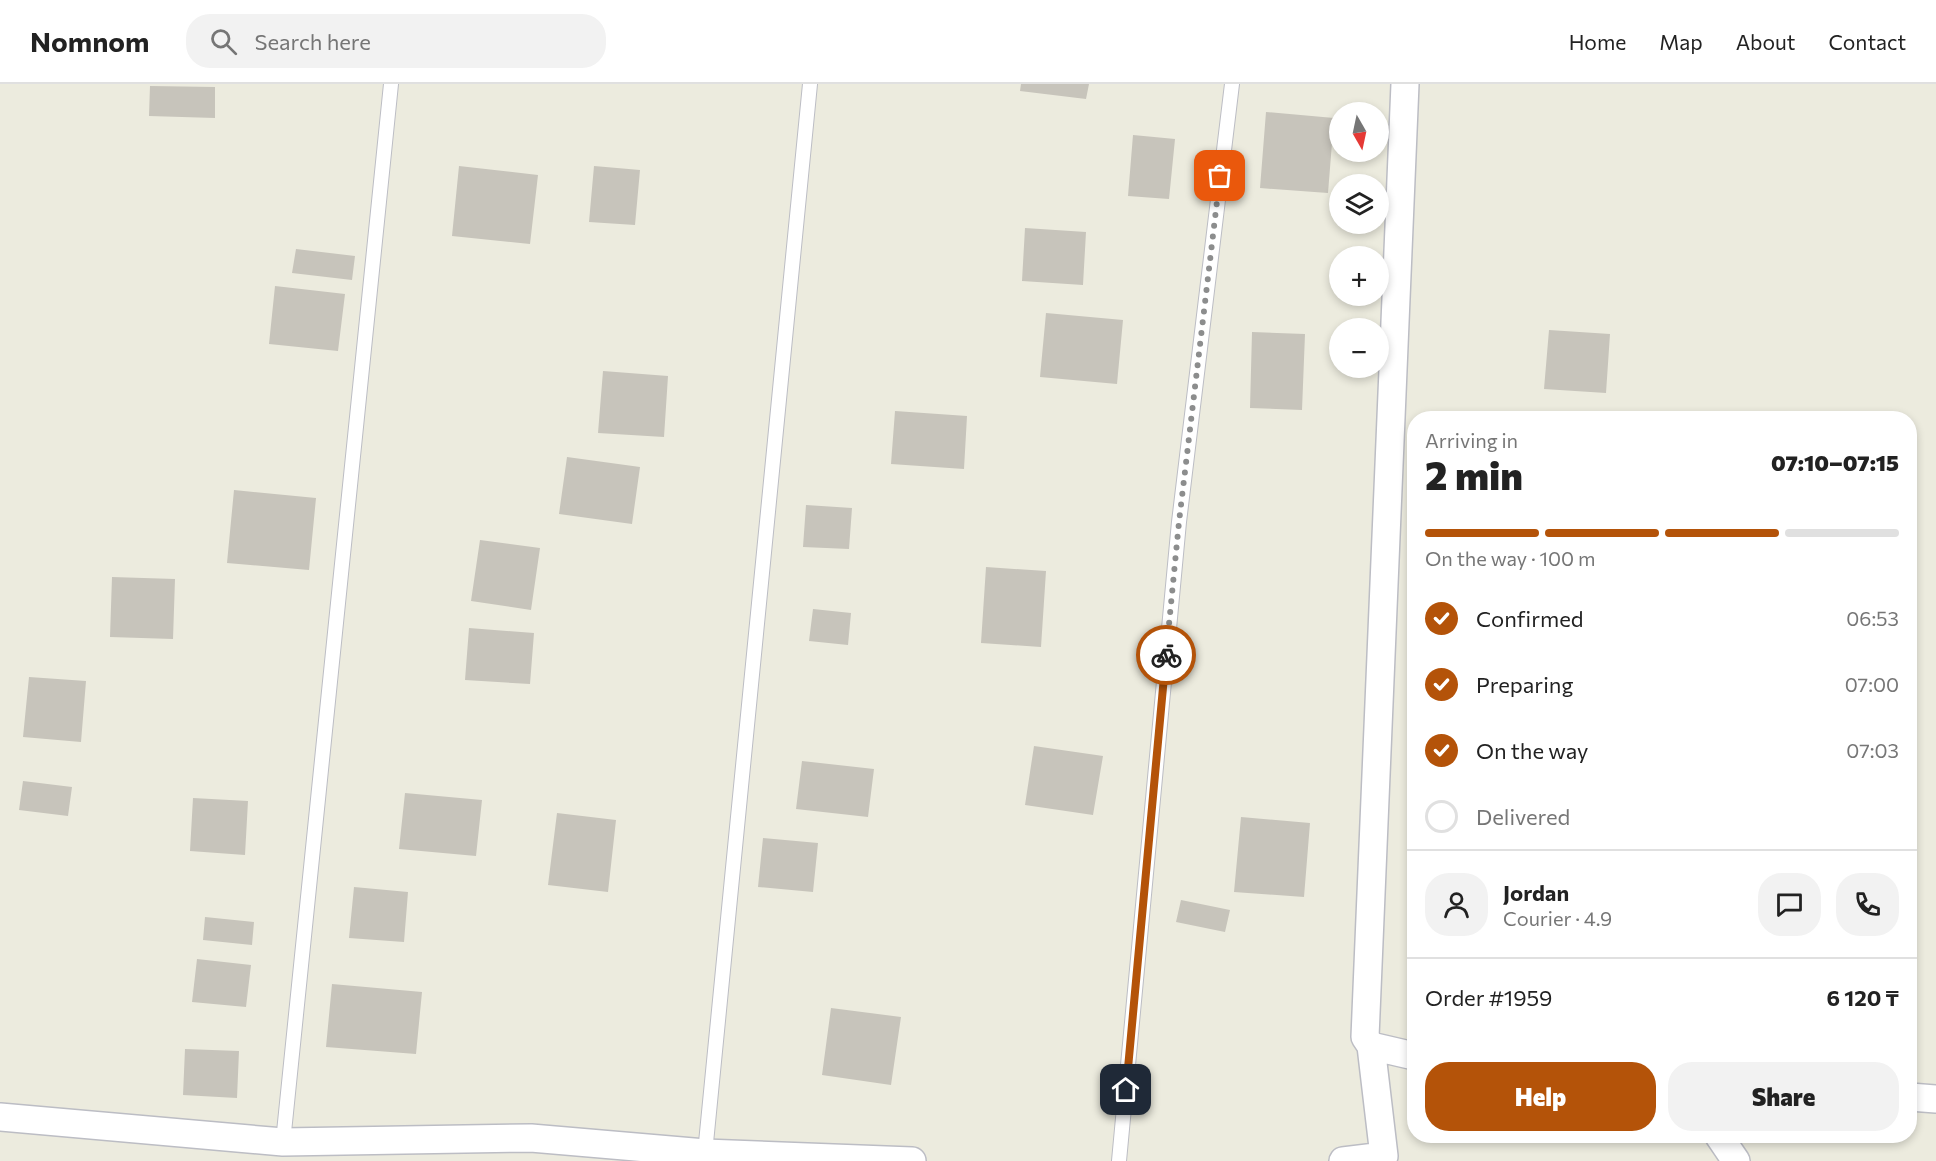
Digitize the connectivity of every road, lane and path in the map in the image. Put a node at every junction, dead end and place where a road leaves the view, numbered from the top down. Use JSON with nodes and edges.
{"nodes":[{"id":1,"x":391,"y":84,"type":"edge"},
{"id":2,"x":810,"y":84,"type":"edge"},
{"id":3,"x":1232,"y":84,"type":"edge"},
{"id":4,"x":1405,"y":84,"type":"edge"},
{"id":5,"x":1371,"y":1046,"type":"junction"},
{"id":6,"x":1407,"y":1054,"type":"edge"},
{"id":7,"x":1917,"y":1097,"type":"edge"},
{"id":8,"x":1936,"y":1099,"type":"edge"},
{"id":9,"x":0,"y":1117,"type":"edge"},
{"id":10,"x":283,"y":1142,"type":"junction"},
{"id":11,"x":1724,"y":1143,"type":"edge"},
{"id":12,"x":619,"y":1153,"type":"edge"},
{"id":13,"x":705,"y":1153,"type":"junction"},
{"id":14,"x":1384,"y":1159,"type":"edge"},
{"id":15,"x":912,"y":1161,"type":"edge"},
{"id":16,"x":1119,"y":1161,"type":"edge"},
{"id":17,"x":1343,"y":1161,"type":"edge"},
{"id":18,"x":1736,"y":1161,"type":"edge"}],
"edges":[{"from":1,"to":10,"type":"lane"},
{"from":2,"to":13,"type":"lane"},
{"from":3,"to":16,"type":"lane"},
{"from":4,"to":5,"type":"street"},
{"from":5,"to":6,"type":"street"},
{"from":5,"to":14,"type":"street"},
{"from":7,"to":8,"type":"street"},
{"from":9,"to":10,"type":"street"},
{"from":10,"to":12,"type":"street"},
{"from":11,"to":18,"type":"street"},
{"from":12,"to":13,"type":"street"},
{"from":13,"to":15,"type":"street"},
{"from":14,"to":17,"type":"street"}]}
